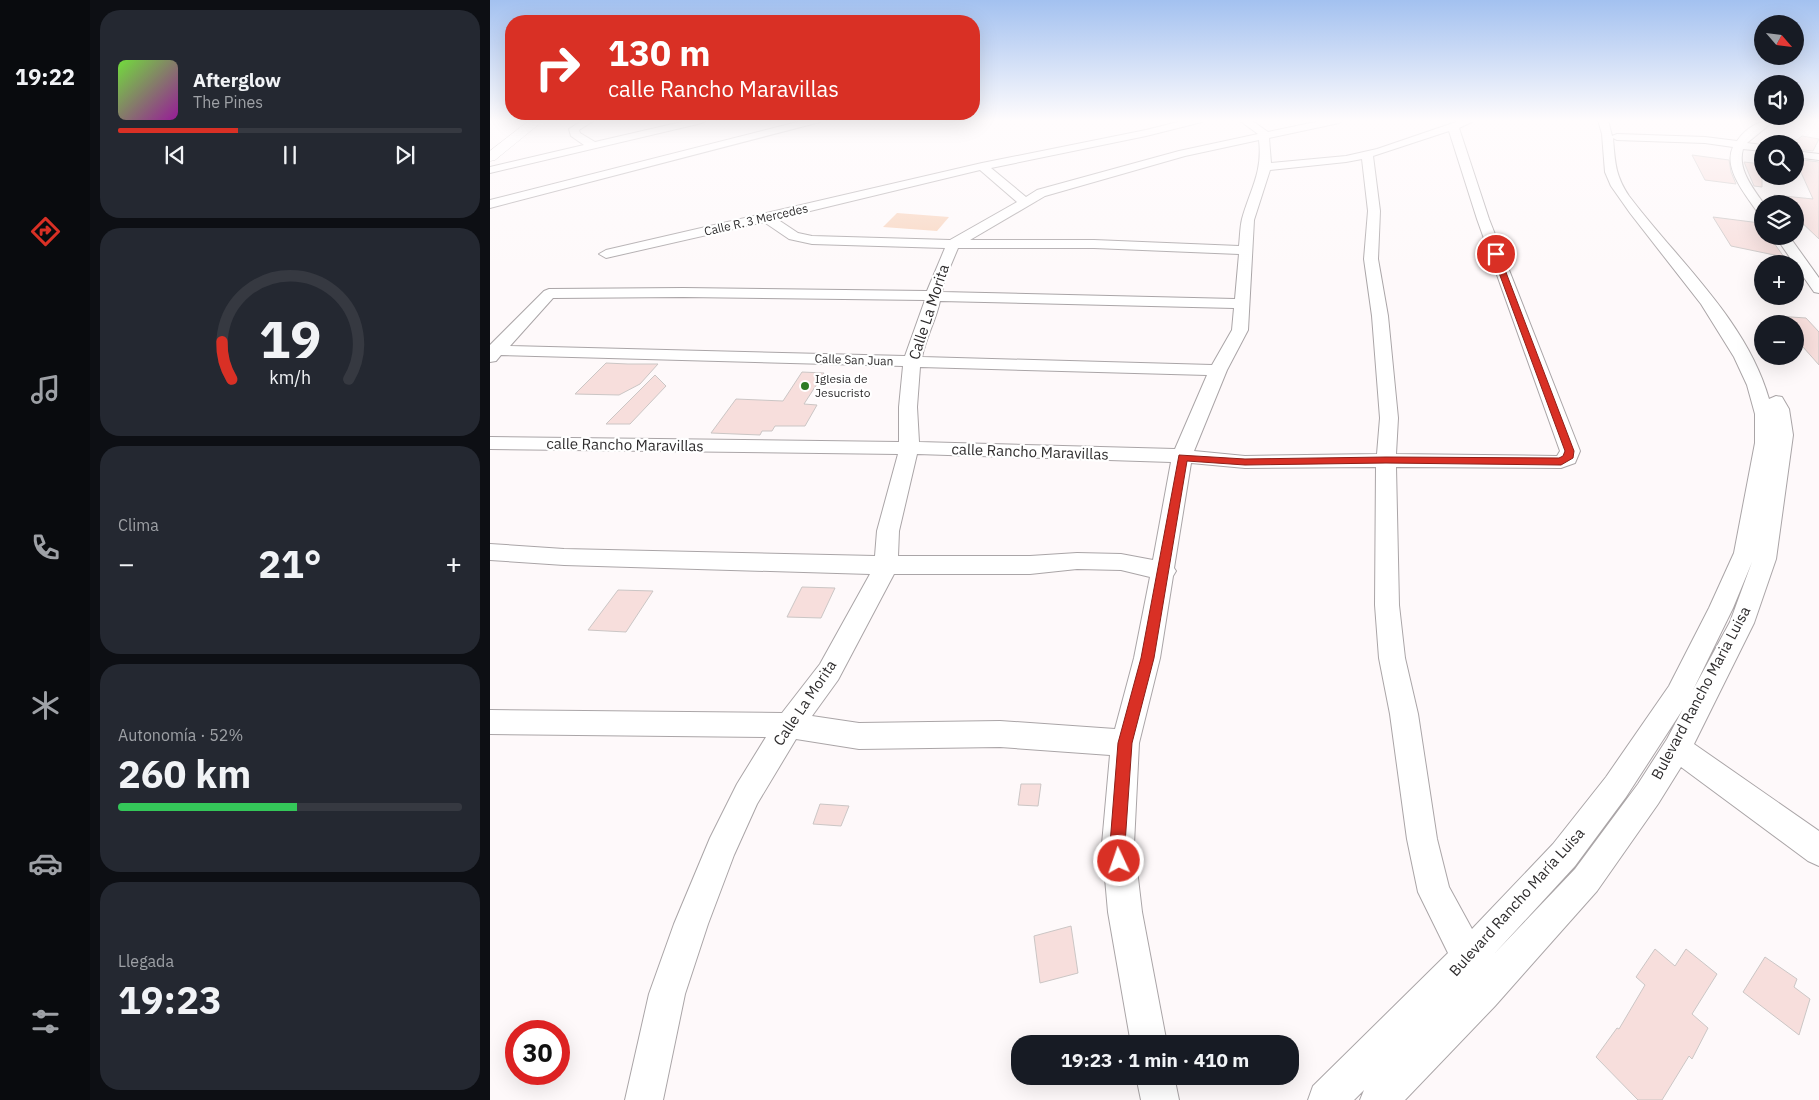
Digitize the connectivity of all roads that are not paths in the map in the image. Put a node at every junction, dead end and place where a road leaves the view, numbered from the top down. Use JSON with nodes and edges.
{"nodes":[{"id":1,"x":586,"y":171,"type":"edge"},
{"id":2,"x":620,"y":171,"type":"edge"},
{"id":3,"x":959,"y":171,"type":"edge"},
{"id":4,"x":988,"y":171,"type":"edge"},
{"id":5,"x":1113,"y":171,"type":"edge"},
{"id":6,"x":1264,"y":171,"type":"edge"},
{"id":7,"x":1369,"y":171,"type":"edge"},
{"id":8,"x":1467,"y":171,"type":"edge"},
{"id":9,"x":1610,"y":171,"type":"edge"},
{"id":10,"x":1619,"y":171,"type":"edge"},
{"id":11,"x":1739,"y":171,"type":"edge"},
{"id":12,"x":594,"y":178,"type":"junction"},
{"id":13,"x":541,"y":191,"type":"junction"},
{"id":14,"x":490,"y":195,"type":"edge"},
{"id":15,"x":1754,"y":197,"type":"edge"},
{"id":16,"x":1024,"y":202,"type":"junction"},
{"id":17,"x":490,"y":204,"type":"edge"},
{"id":18,"x":765,"y":217,"type":"junction"},
{"id":19,"x":953,"y":244,"type":"junction"},
{"id":20,"x":1244,"y":250,"type":"junction"},
{"id":21,"x":606,"y":254,"type":"dead end"},
{"id":22,"x":1804,"y":267,"type":"edge"},
{"id":23,"x":1804,"y":270,"type":"edge"},
{"id":24,"x":1819,"y":271,"type":"edge"},
{"id":25,"x":1819,"y":289,"type":"edge"},
{"id":26,"x":935,"y":295,"type":"junction"},
{"id":27,"x":1241,"y":304,"type":"junction"},
{"id":28,"x":492,"y":352,"type":"edge"},
{"id":29,"x":912,"y":362,"type":"junction"},
{"id":30,"x":1218,"y":370,"type":"junction"},
{"id":31,"x":490,"y":443,"type":"edge"},
{"id":32,"x":909,"y":448,"type":"junction"},
{"id":33,"x":1182,"y":457,"type":"junction"},
{"id":34,"x":1386,"y":460,"type":"junction"},
{"id":35,"x":490,"y":552,"type":"edge"},
{"id":36,"x":886,"y":566,"type":"junction"},
{"id":37,"x":1164,"y":571,"type":"junction"},
{"id":38,"x":490,"y":722,"type":"edge"},
{"id":39,"x":788,"y":726,"type":"junction"},
{"id":40,"x":1125,"y":743,"type":"junction"},
{"id":41,"x":1677,"y":748,"type":"junction"},
{"id":42,"x":1819,"y":850,"type":"edge"},
{"id":43,"x":1468,"y":957,"type":"junction"},
{"id":44,"x":1147,"y":1035,"type":"edge"},
{"id":45,"x":1157,"y":1085,"type":"edge"},
{"id":46,"x":644,"y":1100,"type":"edge"},
{"id":47,"x":1160,"y":1100,"type":"edge"},
{"id":48,"x":1327,"y":1100,"type":"edge"},
{"id":49,"x":1379,"y":1100,"type":"edge"}],
"edges":[{"from":1,"to":12,"type":"street"},
{"from":2,"to":12,"type":"street"},
{"from":3,"to":18,"type":"street","name":"Calle R. 3 Mercedes"},
{"from":4,"to":16,"type":"street"},
{"from":5,"to":16,"type":"street"},
{"from":6,"to":20,"type":"street"},
{"from":7,"to":34,"type":"street"},
{"from":8,"to":34,"type":"street","name":"calle Rancho Maravillas"},
{"from":9,"to":43,"type":"street","name":"Bulevard Rancho María Luisa"},
{"from":10,"to":41,"type":"street","name":"Bulevard Rancho Maria Luisa"},
{"from":11,"to":15,"type":"street"},
{"from":12,"to":13,"type":"street"},
{"from":13,"to":14,"type":"street"},
{"from":13,"to":17,"type":"street"},
{"from":16,"to":19,"type":"street"},
{"from":18,"to":19,"type":"street"},
{"from":18,"to":21,"type":"street","name":"Calle R. 3 Mercedes"},
{"from":19,"to":20,"type":"street"},
{"from":19,"to":26,"type":"street","name":"Calle La Morita"},
{"from":20,"to":27,"type":"street"},
{"from":22,"to":24,"type":"street"},
{"from":23,"to":25,"type":"street"},
{"from":26,"to":27,"type":"street"},
{"from":26,"to":28,"type":"street"},
{"from":26,"to":29,"type":"street","name":"Calle La Morita"},
{"from":27,"to":30,"type":"street"},
{"from":28,"to":29,"type":"street","name":"Calle San Juan"},
{"from":29,"to":30,"type":"street","name":"Calle San Juan"},
{"from":29,"to":32,"type":"street","name":"Calle La Morita"},
{"from":30,"to":33,"type":"street"},
{"from":31,"to":32,"type":"street","name":"calle Rancho Maravillas"},
{"from":32,"to":33,"type":"street","name":"calle Rancho Maravillas"},
{"from":32,"to":36,"type":"street","name":"Calle La Morita"},
{"from":33,"to":34,"type":"street","name":"calle Rancho Maravillas"},
{"from":33,"to":37,"type":"street"},
{"from":34,"to":43,"type":"street"},
{"from":35,"to":36,"type":"street"},
{"from":36,"to":37,"type":"street"},
{"from":36,"to":39,"type":"street","name":"Calle La Morita"},
{"from":37,"to":40,"type":"street"},
{"from":38,"to":39,"type":"street"},
{"from":39,"to":40,"type":"street"},
{"from":39,"to":46,"type":"street","name":"Calle La Morita"},
{"from":40,"to":44,"type":"street"},
{"from":41,"to":42,"type":"street"},
{"from":41,"to":49,"type":"street","name":"Bulevard Rancho Maria Luisa"},
{"from":43,"to":48,"type":"street","name":"Bulevard Rancho María Luisa"},
{"from":45,"to":47,"type":"street"}]}
